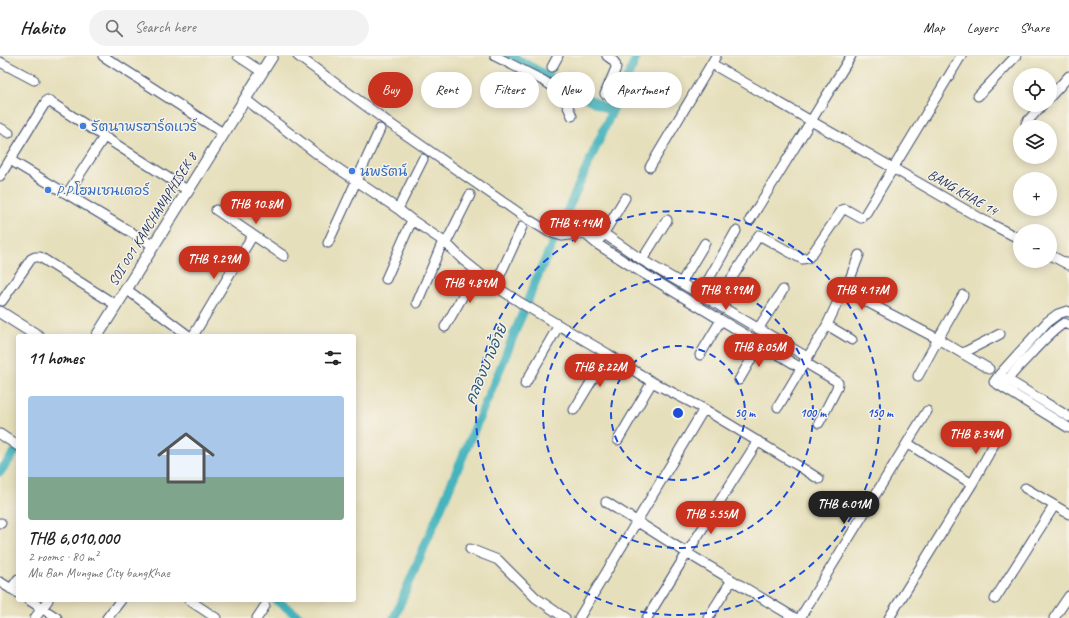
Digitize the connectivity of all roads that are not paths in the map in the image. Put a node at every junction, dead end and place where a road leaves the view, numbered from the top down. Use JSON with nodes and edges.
{"nodes":[{"id":1,"x":103,"y":56,"type":"edge"},
{"id":2,"x":238,"y":56,"type":"edge"},
{"id":3,"x":272,"y":56,"type":"edge"},
{"id":4,"x":298,"y":56,"type":"edge"},
{"id":5,"x":495,"y":56,"type":"edge"},
{"id":6,"x":558,"y":56,"type":"edge"},
{"id":7,"x":607,"y":56,"type":"edge"},
{"id":8,"x":851,"y":56,"type":"edge"},
{"id":9,"x":961,"y":56,"type":"edge"},
{"id":10,"x":1016,"y":56,"type":"edge"},
{"id":11,"x":116,"y":59,"type":"edge"},
{"id":12,"x":714,"y":60,"type":"edge"},
{"id":13,"x":0,"y":62,"type":"edge"},
{"id":14,"x":552,"y":67,"type":"dead end"},
{"id":15,"x":262,"y":72,"type":"junction"},
{"id":16,"x":614,"y":72,"type":"edge"},
{"id":17,"x":1069,"y":76,"type":"edge"},
{"id":18,"x":34,"y":80,"type":"dead end"},
{"id":19,"x":1057,"y":89,"type":"edge"},
{"id":20,"x":978,"y":96,"type":"dead end"},
{"id":21,"x":245,"y":99,"type":"junction"},
{"id":22,"x":1036,"y":112,"type":"edge"},
{"id":23,"x":572,"y":116,"type":"dead end"},
{"id":24,"x":1029,"y":120,"type":"edge"},
{"id":25,"x":811,"y":121,"type":"junction"},
{"id":26,"x":0,"y":128,"type":"edge"},
{"id":27,"x":380,"y":129,"type":"dead end"},
{"id":28,"x":9,"y":133,"type":"dead end"},
{"id":29,"x":223,"y":133,"type":"junction"},
{"id":30,"x":104,"y":137,"type":"junction"},
{"id":31,"x":423,"y":159,"type":"dead end"},
{"id":32,"x":10,"y":160,"type":"junction"},
{"id":33,"x":650,"y":167,"type":"dead end"},
{"id":34,"x":893,"y":168,"type":"junction"},
{"id":35,"x":0,"y":176,"type":"edge"},
{"id":36,"x":356,"y":180,"type":"junction"},
{"id":37,"x":187,"y":190,"type":"junction"},
{"id":38,"x":66,"y":194,"type":"junction"},
{"id":39,"x":470,"y":195,"type":"dead end"},
{"id":40,"x":625,"y":198,"type":"dead end"},
{"id":41,"x":398,"y":209,"type":"junction"},
{"id":42,"x":216,"y":210,"type":"dead end"},
{"id":43,"x":412,"y":220,"type":"junction"},
{"id":44,"x":667,"y":220,"type":"dead end"},
{"id":45,"x":750,"y":220,"type":"dead end"},
{"id":46,"x":522,"y":227,"type":"dead end"},
{"id":47,"x":736,"y":231,"type":"dead end"},
{"id":48,"x":584,"y":233,"type":"junction"},
{"id":49,"x":603,"y":234,"type":"junction"},
{"id":50,"x":253,"y":235,"type":"junction"},
{"id":51,"x":1013,"y":236,"type":"edge"},
{"id":52,"x":445,"y":242,"type":"junction"},
{"id":53,"x":328,"y":243,"type":"dead end"},
{"id":54,"x":705,"y":243,"type":"dead end"},
{"id":55,"x":597,"y":244,"type":"junction"},
{"id":56,"x":154,"y":246,"type":"junction"},
{"id":57,"x":859,"y":255,"type":"dead end"},
{"id":58,"x":284,"y":256,"type":"dead end"},
{"id":59,"x":1057,"y":259,"type":"edge"},
{"id":60,"x":645,"y":261,"type":"junction"},
{"id":61,"x":1069,"y":265,"type":"edge"},
{"id":62,"x":477,"y":271,"type":"junction"},
{"id":63,"x":641,"y":272,"type":"junction"},
{"id":64,"x":386,"y":279,"type":"dead end"},
{"id":65,"x":681,"y":283,"type":"junction"},
{"id":66,"x":495,"y":286,"type":"junction"},
{"id":67,"x":126,"y":289,"type":"junction"},
{"id":68,"x":783,"y":290,"type":"dead end"},
{"id":69,"x":846,"y":292,"type":"junction"},
{"id":70,"x":701,"y":294,"type":"junction"},
{"id":71,"x":963,"y":295,"type":"dead end"},
{"id":72,"x":417,"y":303,"type":"dead end"},
{"id":73,"x":716,"y":303,"type":"junction"},
{"id":74,"x":695,"y":304,"type":"junction"},
{"id":75,"x":116,"y":305,"type":"junction"},
{"id":76,"x":1,"y":306,"type":"edge"},
{"id":77,"x":1069,"y":312,"type":"edge"},
{"id":78,"x":721,"y":320,"type":"junction"},
{"id":79,"x":558,"y":325,"type":"junction"},
{"id":80,"x":827,"y":325,"type":"junction"},
{"id":81,"x":1069,"y":325,"type":"edge"},
{"id":82,"x":445,"y":327,"type":"dead end"},
{"id":83,"x":758,"y":329,"type":"junction"},
{"id":84,"x":36,"y":334,"type":"edge"},
{"id":85,"x":98,"y":334,"type":"edge"},
{"id":86,"x":186,"y":334,"type":"edge"},
{"id":87,"x":194,"y":334,"type":"edge"},
{"id":88,"x":1000,"y":334,"type":"dead end"},
{"id":89,"x":938,"y":339,"type":"junction"},
{"id":90,"x":852,"y":340,"type":"dead end"},
{"id":91,"x":760,"y":344,"type":"junction"},
{"id":92,"x":963,"y":353,"type":"junction"},
{"id":93,"x":608,"y":354,"type":"junction"},
{"id":94,"x":700,"y":355,"type":"dead end"},
{"id":95,"x":804,"y":362,"type":"junction"},
{"id":96,"x":989,"y":369,"type":"dead end"},
{"id":97,"x":918,"y":376,"type":"dead end"},
{"id":98,"x":739,"y":380,"type":"dead end"},
{"id":99,"x":652,"y":382,"type":"junction"},
{"id":100,"x":1005,"y":383,"type":"junction"},
{"id":101,"x":525,"y":384,"type":"dead end"},
{"id":102,"x":778,"y":407,"type":"dead end"},
{"id":103,"x":574,"y":410,"type":"dead end"},
{"id":104,"x":704,"y":410,"type":"junction"},
{"id":105,"x":927,"y":411,"type":"dead end"},
{"id":106,"x":1069,"y":417,"type":"edge"},
{"id":107,"x":819,"y":423,"type":"dead end"},
{"id":108,"x":1069,"y":428,"type":"edge"},
{"id":109,"x":0,"y":434,"type":"edge"},
{"id":110,"x":998,"y":437,"type":"dead end"},
{"id":111,"x":618,"y":440,"type":"dead end"},
{"id":112,"x":758,"y":441,"type":"junction"},
{"id":113,"x":907,"y":443,"type":"junction"},
{"id":114,"x":16,"y":445,"type":"edge"},
{"id":115,"x":819,"y":479,"type":"dead end"},
{"id":116,"x":972,"y":484,"type":"junction"},
{"id":117,"x":1025,"y":488,"type":"dead end"},
{"id":118,"x":606,"y":502,"type":"dead end"},
{"id":119,"x":1054,"y":506,"type":"junction"},
{"id":120,"x":1069,"y":514,"type":"edge"},
{"id":121,"x":637,"y":521,"type":"junction"},
{"id":122,"x":470,"y":549,"type":"dead end"},
{"id":123,"x":687,"y":553,"type":"junction"},
{"id":124,"x":732,"y":580,"type":"junction"},
{"id":125,"x":1,"y":584,"type":"edge"},
{"id":126,"x":14,"y":591,"type":"edge"},
{"id":127,"x":1069,"y":596,"type":"edge"},
{"id":128,"x":995,"y":599,"type":"dead end"},
{"id":129,"x":32,"y":602,"type":"edge"},
{"id":130,"x":46,"y":602,"type":"edge"},
{"id":131,"x":119,"y":602,"type":"edge"},
{"id":132,"x":192,"y":602,"type":"edge"},
{"id":133,"x":265,"y":606,"type":"dead end"},
{"id":134,"x":42,"y":608,"type":"junction"},
{"id":135,"x":35,"y":618,"type":"edge"},
{"id":136,"x":57,"y":618,"type":"edge"},
{"id":137,"x":107,"y":618,"type":"edge"},
{"id":138,"x":216,"y":618,"type":"edge"},
{"id":139,"x":257,"y":618,"type":"edge"},
{"id":140,"x":565,"y":618,"type":"edge"},
{"id":141,"x":579,"y":618,"type":"edge"},
{"id":142,"x":647,"y":618,"type":"edge"},
{"id":143,"x":708,"y":618,"type":"edge"},
{"id":144,"x":795,"y":618,"type":"edge"},
{"id":145,"x":800,"y":618,"type":"edge"},
{"id":146,"x":889,"y":618,"type":"edge"},
{"id":147,"x":1054,"y":618,"type":"edge"}],
"edges":[{"from":1,"to":11,"type":"street"},
{"from":2,"to":15,"type":"street"},
{"from":3,"to":15,"type":"street","name":"SOI 001 KANCHANAPHISEK 8"},
{"from":4,"to":48,"type":"street"},
{"from":5,"to":23,"type":"street"},
{"from":6,"to":14,"type":"street"},
{"from":7,"to":16,"type":"street"},
{"from":8,"to":25,"type":"street"},
{"from":9,"to":34,"type":"street"},
{"from":10,"to":20,"type":"street"},
{"from":11,"to":29,"type":"street"},
{"from":12,"to":25,"type":"street","name":"BANG KHAE 14"},
{"from":12,"to":33,"type":"street","name":"BANG KHAE 14"},
{"from":13,"to":18,"type":"street"},
{"from":15,"to":21,"type":"street","name":"SOI 001 KANCHANAPHISEK 8"},
{"from":17,"to":19,"type":"street"},
{"from":21,"to":29,"type":"street","name":"SOI 001 KANCHANAPHISEK 8"},
{"from":21,"to":36,"type":"street"},
{"from":22,"to":24,"type":"street"},
{"from":25,"to":34,"type":"street","name":"BANG KHAE 14"},
{"from":25,"to":45,"type":"street"},
{"from":26,"to":28,"type":"street"},
{"from":27,"to":36,"type":"street"},
{"from":29,"to":37,"type":"street","name":"SOI 001 KANCHANAPHISEK 8"},
{"from":30,"to":32,"type":"street"},
{"from":30,"to":37,"type":"street"},
{"from":30,"to":38,"type":"street"},
{"from":31,"to":41,"type":"street"},
{"from":32,"to":35,"type":"street"},
{"from":32,"to":38,"type":"street"},
{"from":34,"to":51,"type":"street","name":"BANG KHAE 14"},
{"from":34,"to":73,"type":"street"},
{"from":36,"to":41,"type":"street"},
{"from":36,"to":53,"type":"street"},
{"from":37,"to":56,"type":"street","name":"SOI 001 KANCHANAPHISEK 8"},
{"from":38,"to":56,"type":"street"},
{"from":39,"to":52,"type":"street"},
{"from":40,"to":49,"type":"street"},
{"from":41,"to":43,"type":"street"},
{"from":42,"to":50,"type":"street"},
{"from":43,"to":52,"type":"street"},
{"from":43,"to":64,"type":"street"},
{"from":44,"to":60,"type":"street"},
{"from":46,"to":66,"type":"street"},
{"from":47,"to":70,"type":"street"},
{"from":48,"to":49,"type":"street"},
{"from":48,"to":55,"type":"street"},
{"from":49,"to":55,"type":"street"},
{"from":49,"to":60,"type":"street"},
{"from":50,"to":58,"type":"street"},
{"from":50,"to":87,"type":"street"},
{"from":52,"to":62,"type":"street"},
{"from":52,"to":72,"type":"street"},
{"from":54,"to":65,"type":"street"},
{"from":55,"to":63,"type":"street"},
{"from":56,"to":67,"type":"street","name":"SOI 001 KANCHANAPHISEK 8"},
{"from":57,"to":69,"type":"street"},
{"from":59,"to":61,"type":"street"},
{"from":60,"to":63,"type":"street"},
{"from":60,"to":65,"type":"street"},
{"from":62,"to":66,"type":"street"},
{"from":62,"to":82,"type":"street"},
{"from":63,"to":74,"type":"street"},
{"from":65,"to":70,"type":"street"},
{"from":66,"to":79,"type":"street"},
{"from":67,"to":75,"type":"street","name":"SOI 001 KANCHANAPHISEK 8"},
{"from":67,"to":86,"type":"street"},
{"from":68,"to":83,"type":"street"},
{"from":69,"to":80,"type":"street"},
{"from":69,"to":89,"type":"street"},
{"from":70,"to":73,"type":"street"},
{"from":70,"to":74,"type":"street"},
{"from":71,"to":89,"type":"street"},
{"from":73,"to":83,"type":"street"},
{"from":74,"to":78,"type":"street"},
{"from":75,"to":76,"type":"street"},
{"from":75,"to":85,"type":"street","name":"SOI 001 KANCHANAPHISEK 8"},
{"from":76,"to":84,"type":"street"},
{"from":77,"to":100,"type":"street"},
{"from":78,"to":91,"type":"street"},
{"from":78,"to":94,"type":"street"},
{"from":79,"to":93,"type":"street"},
{"from":79,"to":101,"type":"street"},
{"from":80,"to":90,"type":"street"},
{"from":80,"to":95,"type":"street"},
{"from":81,"to":100,"type":"street"},
{"from":83,"to":95,"type":"street"},
{"from":88,"to":92,"type":"street"},
{"from":89,"to":92,"type":"street"},
{"from":89,"to":97,"type":"street"},
{"from":91,"to":95,"type":"street"},
{"from":91,"to":98,"type":"street"},
{"from":92,"to":96,"type":"street"},
{"from":93,"to":99,"type":"street"},
{"from":93,"to":103,"type":"street"},
{"from":95,"to":102,"type":"street"},
{"from":95,"to":107,"type":"street"},
{"from":99,"to":104,"type":"street"},
{"from":99,"to":111,"type":"street"},
{"from":100,"to":106,"type":"street"},
{"from":100,"to":108,"type":"street"},
{"from":104,"to":112,"type":"street"},
{"from":104,"to":121,"type":"street"},
{"from":105,"to":113,"type":"street"},
{"from":109,"to":114,"type":"street"},
{"from":110,"to":116,"type":"street"},
{"from":112,"to":115,"type":"street"},
{"from":112,"to":123,"type":"street"},
{"from":113,"to":116,"type":"street"},
{"from":113,"to":145,"type":"street"},
{"from":116,"to":146,"type":"street"},
{"from":117,"to":119,"type":"street"},
{"from":118,"to":121,"type":"street"},
{"from":119,"to":120,"type":"street"},
{"from":119,"to":128,"type":"street"},
{"from":121,"to":123,"type":"street"},
{"from":121,"to":141,"type":"street"},
{"from":122,"to":140,"type":"street"},
{"from":123,"to":124,"type":"street"},
{"from":123,"to":142,"type":"street"},
{"from":124,"to":143,"type":"street"},
{"from":124,"to":144,"type":"street"},
{"from":125,"to":126,"type":"street"},
{"from":127,"to":147,"type":"street"},
{"from":129,"to":134,"type":"street"},
{"from":130,"to":134,"type":"street"},
{"from":131,"to":137,"type":"street"},
{"from":132,"to":138,"type":"street"},
{"from":133,"to":139,"type":"street"},
{"from":134,"to":135,"type":"street"},
{"from":134,"to":136,"type":"street"}]}
